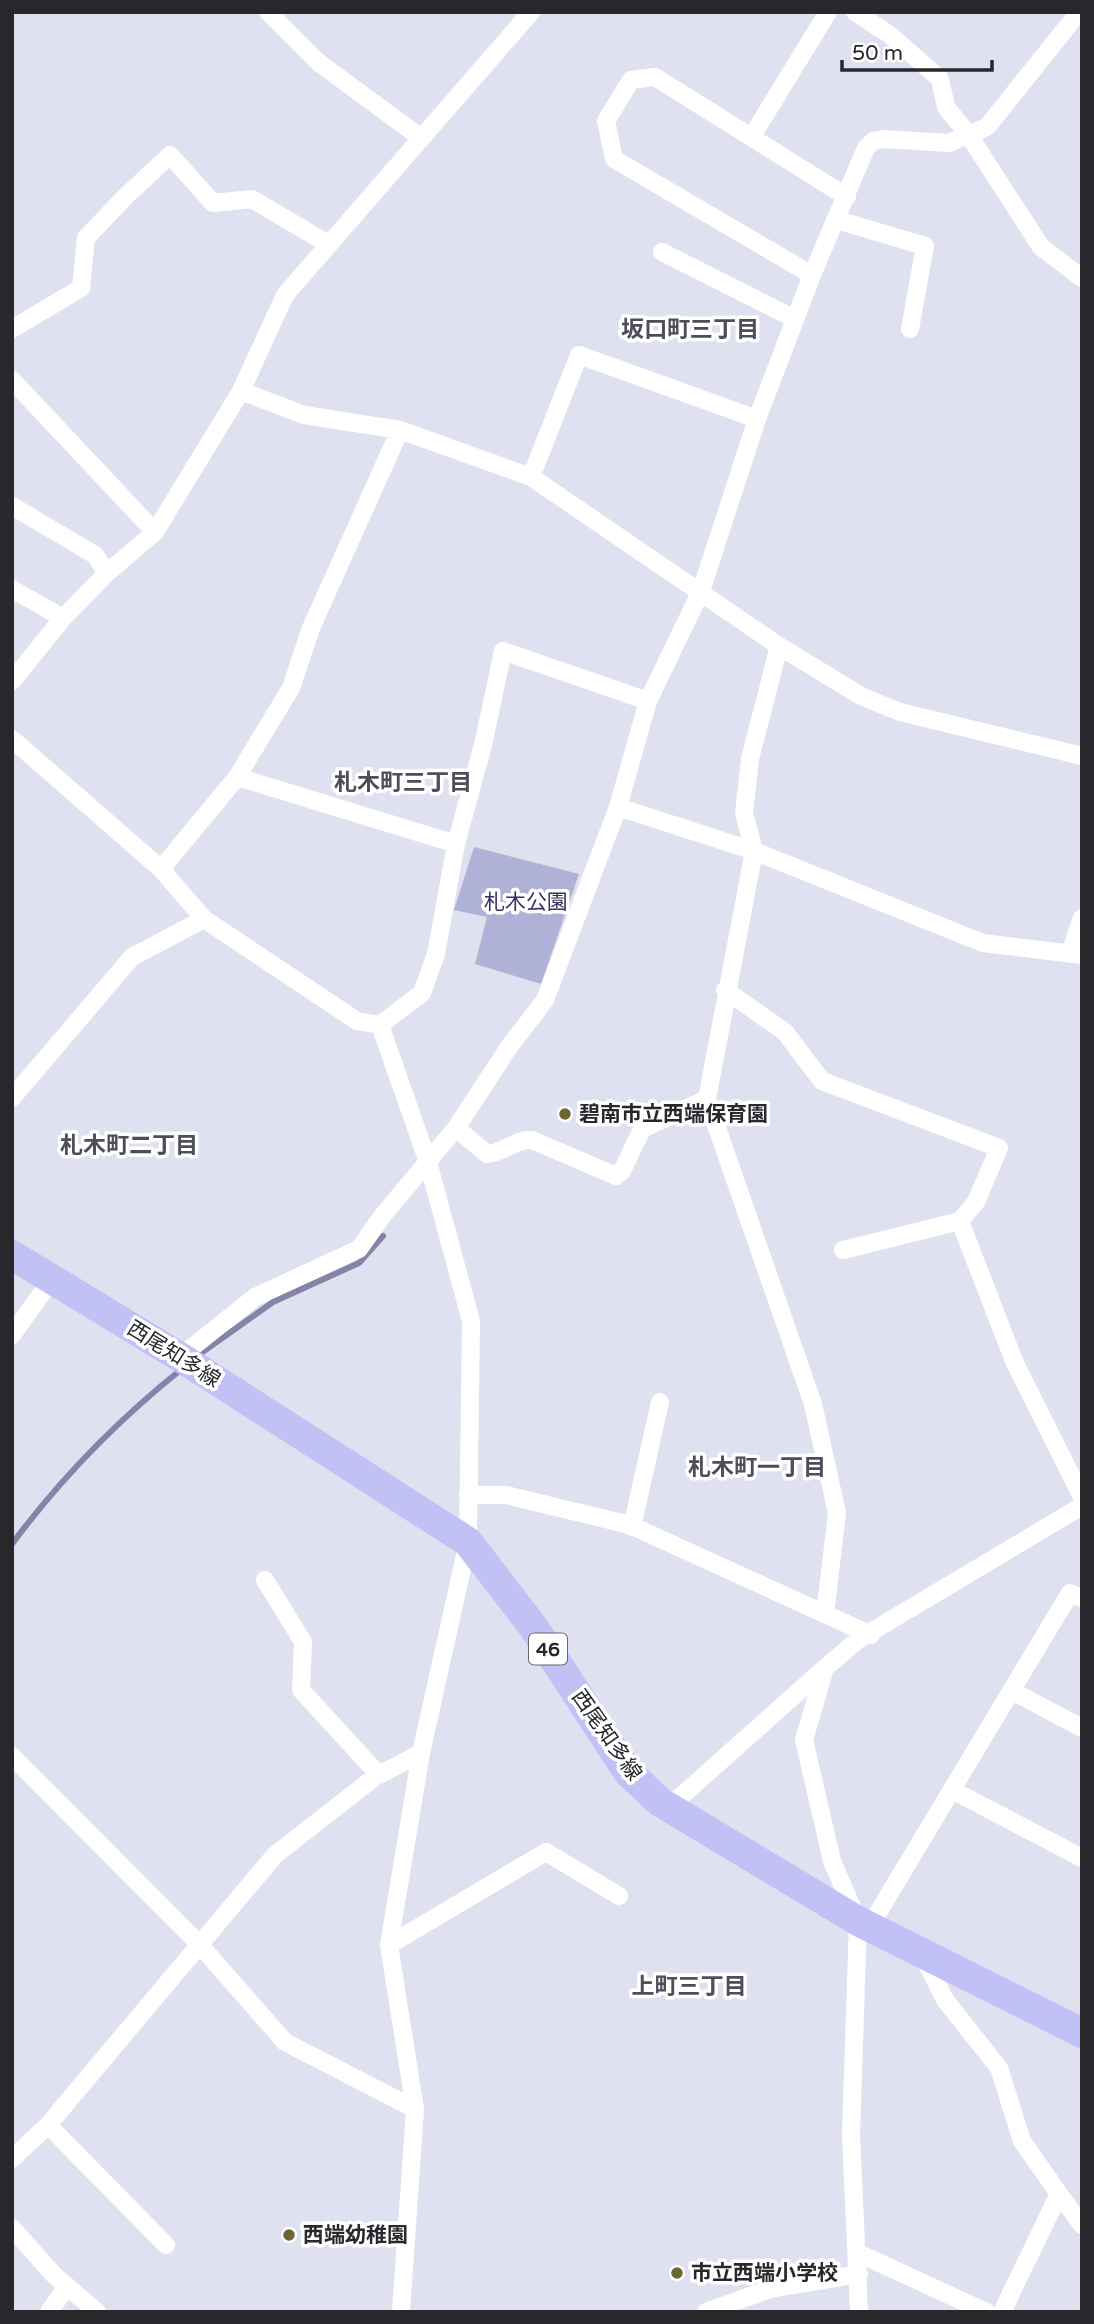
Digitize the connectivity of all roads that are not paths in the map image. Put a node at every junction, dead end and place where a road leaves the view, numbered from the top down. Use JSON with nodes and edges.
{"nodes":[{"id":1,"x":268,"y":12,"type":"edge"},
{"id":2,"x":531,"y":12,"type":"edge"},
{"id":3,"x":828,"y":12,"type":"edge"},
{"id":4,"x":855,"y":12,"type":"edge"},
{"id":5,"x":1079,"y":12,"type":"edge"},
{"id":6,"x":968,"y":134,"type":"junction"},
{"id":7,"x":752,"y":136,"type":"junction"},
{"id":8,"x":421,"y":138,"type":"junction"},
{"id":9,"x":847,"y":197,"type":"junction"},
{"id":10,"x":837,"y":220,"type":"junction"},
{"id":11,"x":328,"y":244,"type":"junction"},
{"id":12,"x":662,"y":252,"type":"dead end"},
{"id":13,"x":812,"y":275,"type":"junction"},
{"id":14,"x":1082,"y":278,"type":"edge"},
{"id":15,"x":794,"y":319,"type":"junction"},
{"id":16,"x":12,"y":329,"type":"edge"},
{"id":17,"x":910,"y":329,"type":"dead end"},
{"id":18,"x":12,"y":380,"type":"edge"},
{"id":19,"x":241,"y":391,"type":"junction"},
{"id":20,"x":757,"y":419,"type":"junction"},
{"id":21,"x":400,"y":430,"type":"junction"},
{"id":22,"x":531,"y":477,"type":"junction"},
{"id":23,"x":12,"y":506,"type":"edge"},
{"id":24,"x":155,"y":532,"type":"junction"},
{"id":25,"x":107,"y":573,"type":"junction"},
{"id":26,"x":12,"y":589,"type":"edge"},
{"id":27,"x":701,"y":592,"type":"junction"},
{"id":28,"x":64,"y":618,"type":"junction"},
{"id":29,"x":779,"y":646,"type":"junction"},
{"id":30,"x":12,"y":681,"type":"edge"},
{"id":31,"x":648,"y":701,"type":"junction"},
{"id":32,"x":12,"y":739,"type":"edge"},
{"id":33,"x":1082,"y":756,"type":"edge"},
{"id":34,"x":237,"y":777,"type":"junction"},
{"id":35,"x":618,"y":807,"type":"junction"},
{"id":36,"x":456,"y":844,"type":"junction"},
{"id":37,"x":754,"y":851,"type":"junction"},
{"id":38,"x":161,"y":869,"type":"junction"},
{"id":39,"x":1082,"y":918,"type":"edge"},
{"id":40,"x":204,"y":919,"type":"junction"},
{"id":41,"x":1076,"y":954,"type":"edge"},
{"id":42,"x":725,"y":990,"type":"junction"},
{"id":43,"x":380,"y":1025,"type":"junction"},
{"id":44,"x":12,"y":1098,"type":"edge"},
{"id":45,"x":707,"y":1099,"type":"junction"},
{"id":46,"x":456,"y":1128,"type":"junction"},
{"id":47,"x":428,"y":1162,"type":"junction"},
{"id":48,"x":960,"y":1221,"type":"junction"},
{"id":49,"x":843,"y":1250,"type":"dead end"},
{"id":50,"x":12,"y":1255,"type":"edge"},
{"id":51,"x":52,"y":1279,"type":"junction"},
{"id":52,"x":12,"y":1335,"type":"edge"},
{"id":53,"x":180,"y":1357,"type":"junction"},
{"id":54,"x":660,"y":1402,"type":"dead end"},
{"id":55,"x":468,"y":1495,"type":"junction"},
{"id":56,"x":1082,"y":1497,"type":"edge"},
{"id":57,"x":1082,"y":1506,"type":"edge"},
{"id":58,"x":632,"y":1527,"type":"junction"},
{"id":59,"x":468,"y":1542,"type":"junction"},
{"id":60,"x":265,"y":1580,"type":"dead end"},
{"id":61,"x":1082,"y":1598,"type":"edge"},
{"id":62,"x":825,"y":1614,"type":"junction"},
{"id":63,"x":871,"y":1634,"type":"junction"},
{"id":64,"x":825,"y":1668,"type":"junction"},
{"id":65,"x":1012,"y":1691,"type":"junction"},
{"id":66,"x":1082,"y":1728,"type":"edge"},
{"id":67,"x":421,"y":1753,"type":"junction"},
{"id":68,"x":12,"y":1756,"type":"edge"},
{"id":69,"x":379,"y":1775,"type":"junction"},
{"id":70,"x":952,"y":1790,"type":"junction"},
{"id":71,"x":669,"y":1807,"type":"junction"},
{"id":72,"x":1082,"y":1858,"type":"edge"},
{"id":73,"x":619,"y":1896,"type":"dead end"},
{"id":74,"x":864,"y":1924,"type":"junction"},
{"id":75,"x":199,"y":1944,"type":"junction"},
{"id":76,"x":389,"y":1945,"type":"junction"},
{"id":77,"x":922,"y":1953,"type":"junction"},
{"id":78,"x":1082,"y":2033,"type":"edge"},
{"id":79,"x":415,"y":2109,"type":"junction"},
{"id":80,"x":48,"y":2125,"type":"junction"},
{"id":81,"x":12,"y":2160,"type":"edge"},
{"id":82,"x":1059,"y":2194,"type":"junction"},
{"id":83,"x":1082,"y":2225,"type":"edge"},
{"id":84,"x":12,"y":2228,"type":"edge"},
{"id":85,"x":166,"y":2245,"type":"dead end"},
{"id":86,"x":858,"y":2253,"type":"junction"},
{"id":87,"x":859,"y":2274,"type":"junction"},
{"id":88,"x":67,"y":2286,"type":"junction"},
{"id":89,"x":49,"y":2312,"type":"edge"},
{"id":90,"x":96,"y":2312,"type":"edge"},
{"id":91,"x":401,"y":2312,"type":"edge"},
{"id":92,"x":706,"y":2312,"type":"edge"},
{"id":93,"x":859,"y":2312,"type":"edge"},
{"id":94,"x":986,"y":2312,"type":"edge"},
{"id":95,"x":1002,"y":2312,"type":"edge"}],
"edges":[{"from":1,"to":8,"type":"street"},
{"from":2,"to":8,"type":"street"},
{"from":3,"to":7,"type":"street"},
{"from":4,"to":6,"type":"street"},
{"from":5,"to":6,"type":"street"},
{"from":6,"to":9,"type":"street"},
{"from":6,"to":14,"type":"street"},
{"from":7,"to":9,"type":"street"},
{"from":7,"to":13,"type":"street"},
{"from":8,"to":11,"type":"street"},
{"from":9,"to":10,"type":"street"},
{"from":10,"to":13,"type":"street"},
{"from":10,"to":17,"type":"street"},
{"from":11,"to":16,"type":"street"},
{"from":11,"to":19,"type":"street"},
{"from":12,"to":15,"type":"street"},
{"from":13,"to":15,"type":"street"},
{"from":15,"to":20,"type":"street"},
{"from":18,"to":24,"type":"street"},
{"from":19,"to":21,"type":"street"},
{"from":19,"to":24,"type":"street"},
{"from":20,"to":22,"type":"street"},
{"from":20,"to":27,"type":"street"},
{"from":21,"to":22,"type":"street"},
{"from":21,"to":34,"type":"street"},
{"from":22,"to":27,"type":"street"},
{"from":23,"to":25,"type":"street"},
{"from":24,"to":25,"type":"street"},
{"from":25,"to":28,"type":"street"},
{"from":26,"to":28,"type":"street"},
{"from":27,"to":29,"type":"street"},
{"from":27,"to":31,"type":"street"},
{"from":28,"to":30,"type":"street"},
{"from":29,"to":33,"type":"street"},
{"from":29,"to":37,"type":"street"},
{"from":31,"to":35,"type":"street"},
{"from":31,"to":36,"type":"street"},
{"from":32,"to":38,"type":"street"},
{"from":34,"to":36,"type":"street"},
{"from":34,"to":38,"type":"street"},
{"from":35,"to":37,"type":"street"},
{"from":35,"to":46,"type":"street"},
{"from":36,"to":43,"type":"street"},
{"from":37,"to":41,"type":"street"},
{"from":37,"to":42,"type":"street"},
{"from":38,"to":40,"type":"street"},
{"from":39,"to":41,"type":"street"},
{"from":40,"to":43,"type":"street"},
{"from":40,"to":44,"type":"street"},
{"from":42,"to":45,"type":"street"},
{"from":42,"to":48,"type":"street"},
{"from":43,"to":47,"type":"street"},
{"from":45,"to":46,"type":"street"},
{"from":45,"to":62,"type":"street"},
{"from":46,"to":47,"type":"street"},
{"from":47,"to":53,"type":"street"},
{"from":47,"to":55,"type":"street"},
{"from":48,"to":49,"type":"street"},
{"from":48,"to":56,"type":"street"},
{"from":50,"to":51,"type":"main road","name":"西尾知多線","number":"46"},
{"from":51,"to":52,"type":"street"},
{"from":51,"to":53,"type":"main road","name":"西尾知多線","number":"46"},
{"from":53,"to":59,"type":"main road","name":"西尾知多線","number":"46"},
{"from":54,"to":58,"type":"street"},
{"from":55,"to":58,"type":"street"},
{"from":55,"to":59,"type":"street"},
{"from":57,"to":63,"type":"street"},
{"from":58,"to":62,"type":"street"},
{"from":59,"to":67,"type":"street"},
{"from":59,"to":71,"type":"main road","name":"西尾知多線","number":"46"},
{"from":60,"to":69,"type":"street"},
{"from":61,"to":65,"type":"street"},
{"from":62,"to":63,"type":"street"},
{"from":63,"to":64,"type":"street"},
{"from":64,"to":71,"type":"street"},
{"from":64,"to":74,"type":"street"},
{"from":65,"to":66,"type":"street"},
{"from":65,"to":70,"type":"street"},
{"from":67,"to":69,"type":"street"},
{"from":67,"to":76,"type":"street"},
{"from":68,"to":75,"type":"street"},
{"from":69,"to":75,"type":"street"},
{"from":70,"to":72,"type":"street"},
{"from":70,"to":74,"type":"street"},
{"from":71,"to":74,"type":"main road","name":"西尾知多線","number":"46"},
{"from":73,"to":76,"type":"street"},
{"from":74,"to":77,"type":"main road","name":"西尾知多線","number":"46"},
{"from":74,"to":86,"type":"street"},
{"from":75,"to":79,"type":"street"},
{"from":75,"to":80,"type":"street"},
{"from":76,"to":79,"type":"street"},
{"from":77,"to":78,"type":"main road","name":"西尾知多線","number":"46"},
{"from":77,"to":82,"type":"street"},
{"from":79,"to":91,"type":"street"},
{"from":80,"to":81,"type":"street"},
{"from":80,"to":85,"type":"street"},
{"from":82,"to":83,"type":"street"},
{"from":82,"to":95,"type":"street"},
{"from":84,"to":88,"type":"street"},
{"from":86,"to":87,"type":"street"},
{"from":86,"to":94,"type":"street"},
{"from":87,"to":92,"type":"street"},
{"from":87,"to":93,"type":"street"},
{"from":88,"to":89,"type":"street"},
{"from":88,"to":90,"type":"street"}]}
